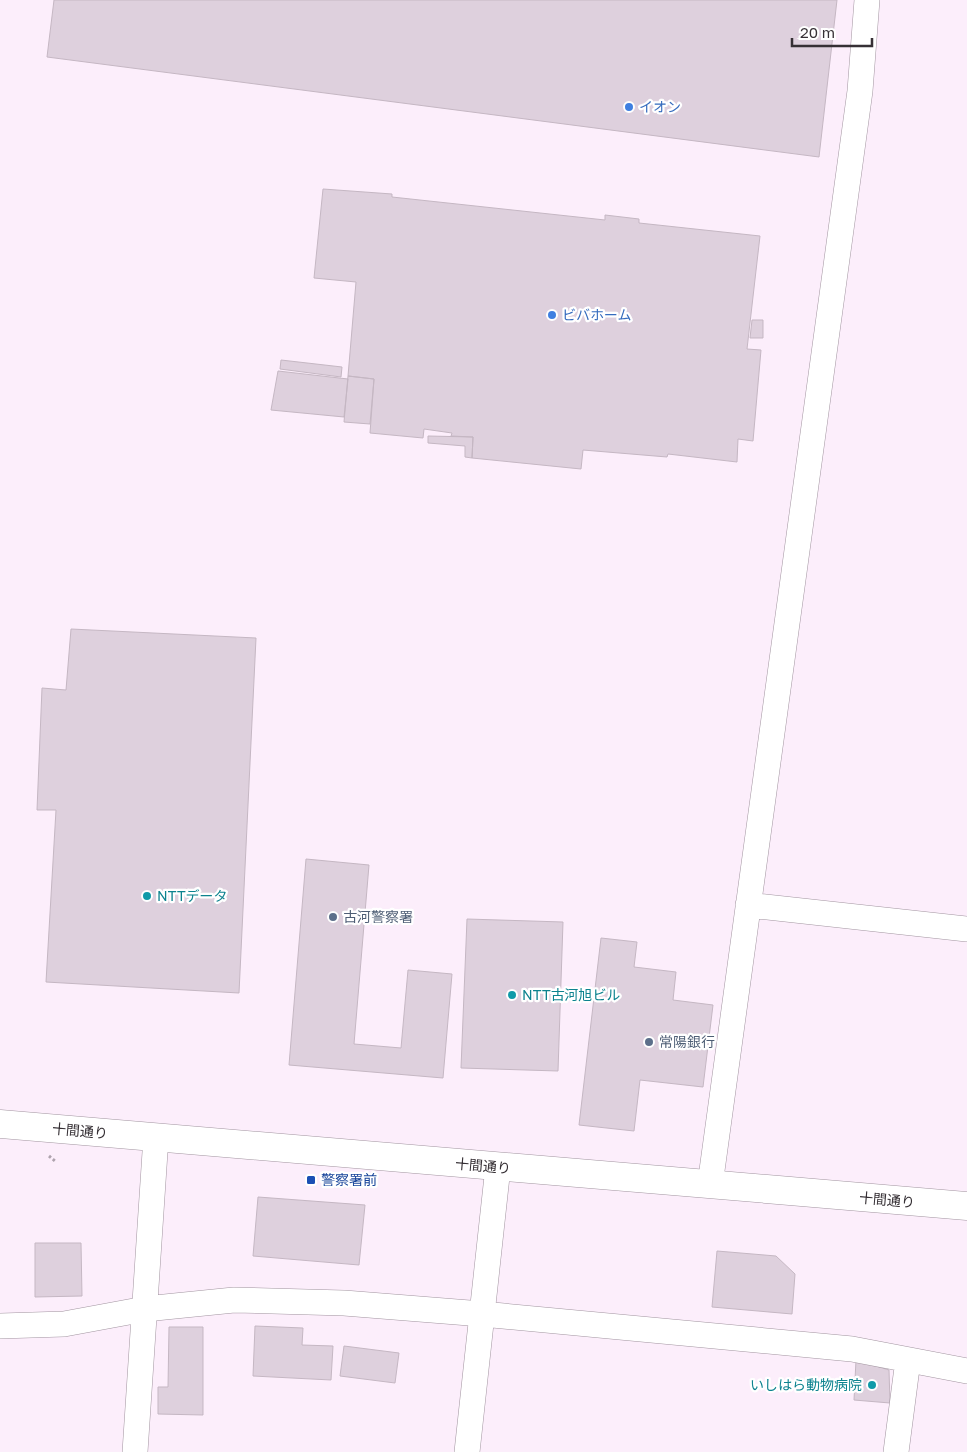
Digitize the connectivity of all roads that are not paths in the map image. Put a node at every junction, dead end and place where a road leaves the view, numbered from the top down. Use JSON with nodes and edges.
{"nodes":[{"id":1,"x":867,"y":0,"type":"edge"},
{"id":2,"x":748,"y":905,"type":"junction"},
{"id":3,"x":967,"y":929,"type":"edge"},
{"id":4,"x":0,"y":1124,"type":"edge"},
{"id":5,"x":156,"y":1138,"type":"junction"},
{"id":6,"x":498,"y":1167,"type":"junction"},
{"id":7,"x":710,"y":1185,"type":"junction"},
{"id":8,"x":967,"y":1206,"type":"edge"},
{"id":9,"x":145,"y":1309,"type":"junction"},
{"id":10,"x":482,"y":1314,"type":"junction"},
{"id":11,"x":0,"y":1326,"type":"edge"},
{"id":12,"x":908,"y":1360,"type":"junction"},
{"id":13,"x":967,"y":1371,"type":"edge"},
{"id":14,"x":134,"y":1452,"type":"edge"},
{"id":15,"x":467,"y":1452,"type":"edge"},
{"id":16,"x":896,"y":1452,"type":"edge"}],
"edges":[{"from":1,"to":2,"type":"street"},
{"from":2,"to":3,"type":"street"},
{"from":2,"to":7,"type":"street"},
{"from":4,"to":5,"type":"street","name":"十間通り"},
{"from":5,"to":6,"type":"street","name":"十間通り"},
{"from":5,"to":9,"type":"street"},
{"from":6,"to":7,"type":"street","name":"十間通り"},
{"from":6,"to":10,"type":"street"},
{"from":7,"to":8,"type":"street","name":"十間通り"},
{"from":9,"to":10,"type":"street"},
{"from":9,"to":11,"type":"street"},
{"from":9,"to":14,"type":"street"},
{"from":10,"to":12,"type":"street"},
{"from":10,"to":15,"type":"street"},
{"from":12,"to":13,"type":"street"},
{"from":12,"to":16,"type":"street"}]}
